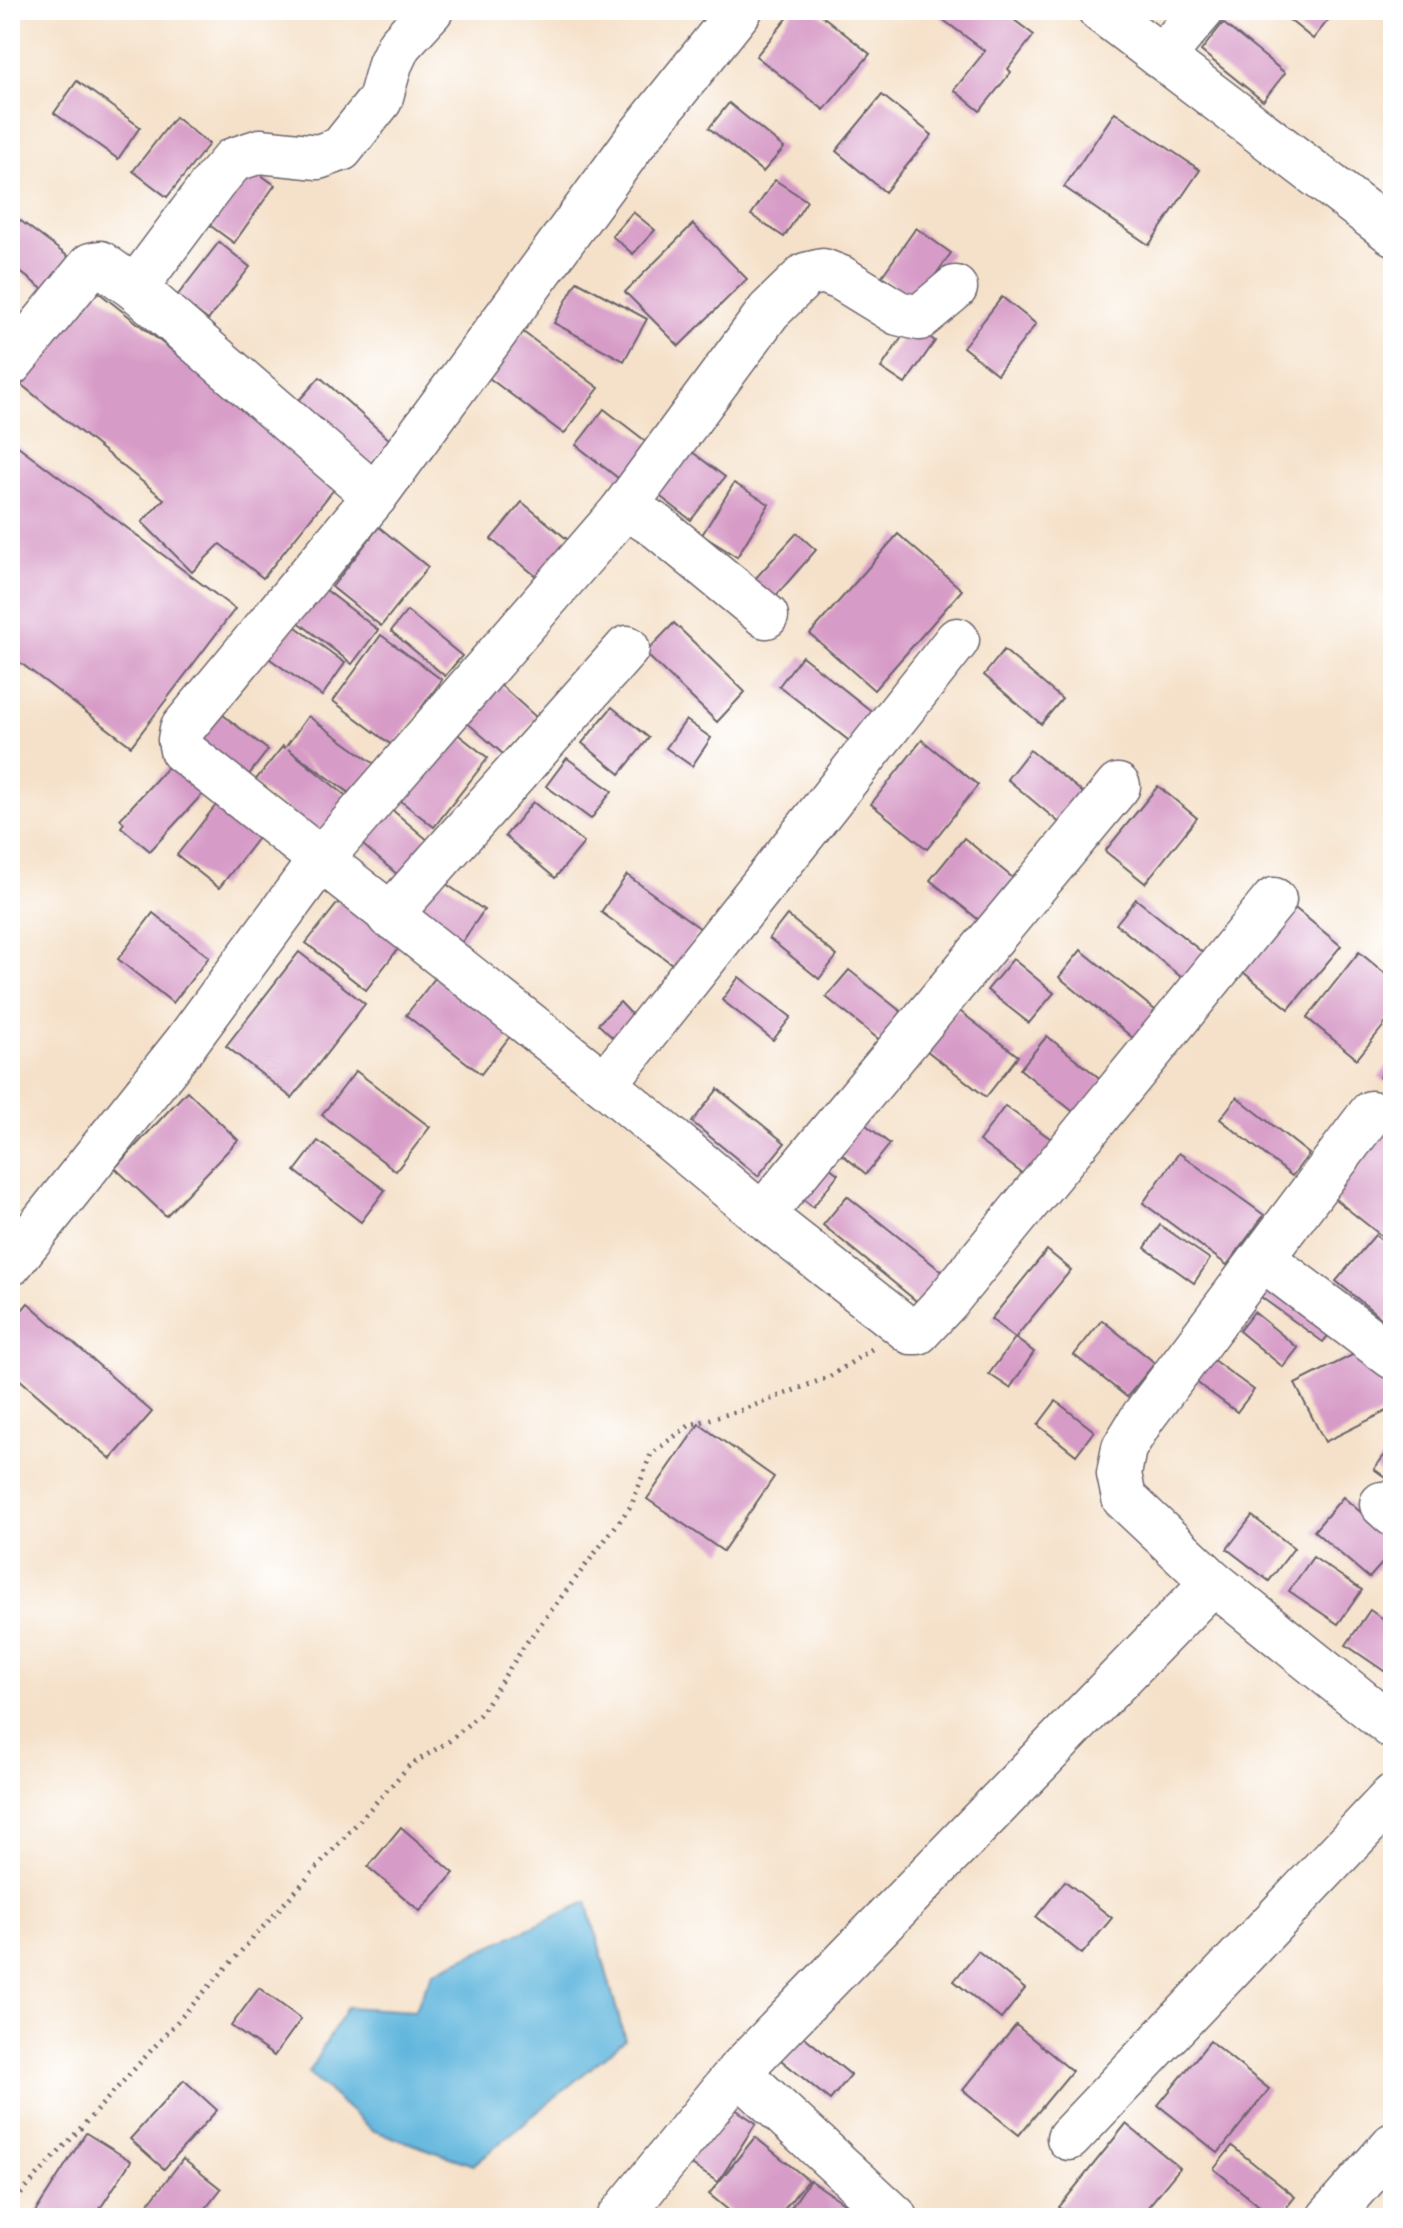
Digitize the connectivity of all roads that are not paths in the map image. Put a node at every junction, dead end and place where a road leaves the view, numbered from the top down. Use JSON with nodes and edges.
{"nodes":[{"id":1,"x":431,"y":10,"type":"edge"},
{"id":2,"x":740,"y":10,"type":"edge"},
{"id":3,"x":1100,"y":10,"type":"edge"},
{"id":4,"x":1202,"y":10,"type":"edge"},
{"id":5,"x":1162,"y":57,"type":"junction"},
{"id":6,"x":1393,"y":233,"type":"edge"},
{"id":7,"x":135,"y":288,"type":"junction"},
{"id":8,"x":955,"y":288,"type":"dead end"},
{"id":9,"x":10,"y":364,"type":"edge"},
{"id":10,"x":375,"y":496,"type":"junction"},
{"id":11,"x":621,"y":512,"type":"junction"},
{"id":12,"x":766,"y":616,"type":"dead end"},
{"id":13,"x":957,"y":640,"type":"dead end"},
{"id":14,"x":627,"y":648,"type":"dead end"},
{"id":15,"x":1118,"y":786,"type":"dead end"},
{"id":16,"x":321,"y":859,"type":"junction"},
{"id":17,"x":1274,"y":900,"type":"dead end"},
{"id":18,"x":389,"y":916,"type":"junction"},
{"id":19,"x":605,"y":1084,"type":"junction"},
{"id":20,"x":1371,"y":1113,"type":"dead end"},
{"id":21,"x":762,"y":1215,"type":"junction"},
{"id":22,"x":1263,"y":1259,"type":"junction"},
{"id":23,"x":10,"y":1264,"type":"edge"},
{"id":24,"x":1393,"y":1357,"type":"edge"},
{"id":25,"x":1213,"y":1582,"type":"junction"},
{"id":26,"x":1393,"y":1727,"type":"edge"},
{"id":27,"x":1393,"y":1796,"type":"edge"},
{"id":28,"x":738,"y":2072,"type":"junction"},
{"id":29,"x":1069,"y":2138,"type":"dead end"},
{"id":30,"x":1393,"y":2145,"type":"edge"},
{"id":31,"x":619,"y":2218,"type":"edge"},
{"id":32,"x":896,"y":2218,"type":"edge"},
{"id":33,"x":1329,"y":2218,"type":"edge"}],
"edges":[{"from":1,"to":7,"type":"street"},
{"from":2,"to":10,"type":"street"},
{"from":3,"to":5,"type":"street"},
{"from":4,"to":5,"type":"street"},
{"from":5,"to":6,"type":"street"},
{"from":7,"to":9,"type":"street"},
{"from":7,"to":10,"type":"street"},
{"from":8,"to":11,"type":"street"},
{"from":10,"to":16,"type":"street"},
{"from":11,"to":12,"type":"street"},
{"from":11,"to":16,"type":"street"},
{"from":13,"to":19,"type":"street"},
{"from":14,"to":18,"type":"street"},
{"from":15,"to":21,"type":"street"},
{"from":16,"to":18,"type":"street"},
{"from":16,"to":23,"type":"street"},
{"from":17,"to":21,"type":"street"},
{"from":18,"to":19,"type":"street"},
{"from":19,"to":21,"type":"street"},
{"from":20,"to":22,"type":"street"},
{"from":22,"to":24,"type":"street"},
{"from":22,"to":25,"type":"street"},
{"from":25,"to":26,"type":"street"},
{"from":25,"to":28,"type":"street"},
{"from":27,"to":29,"type":"street"},
{"from":28,"to":31,"type":"street"},
{"from":28,"to":32,"type":"street"},
{"from":30,"to":33,"type":"street"}]}
